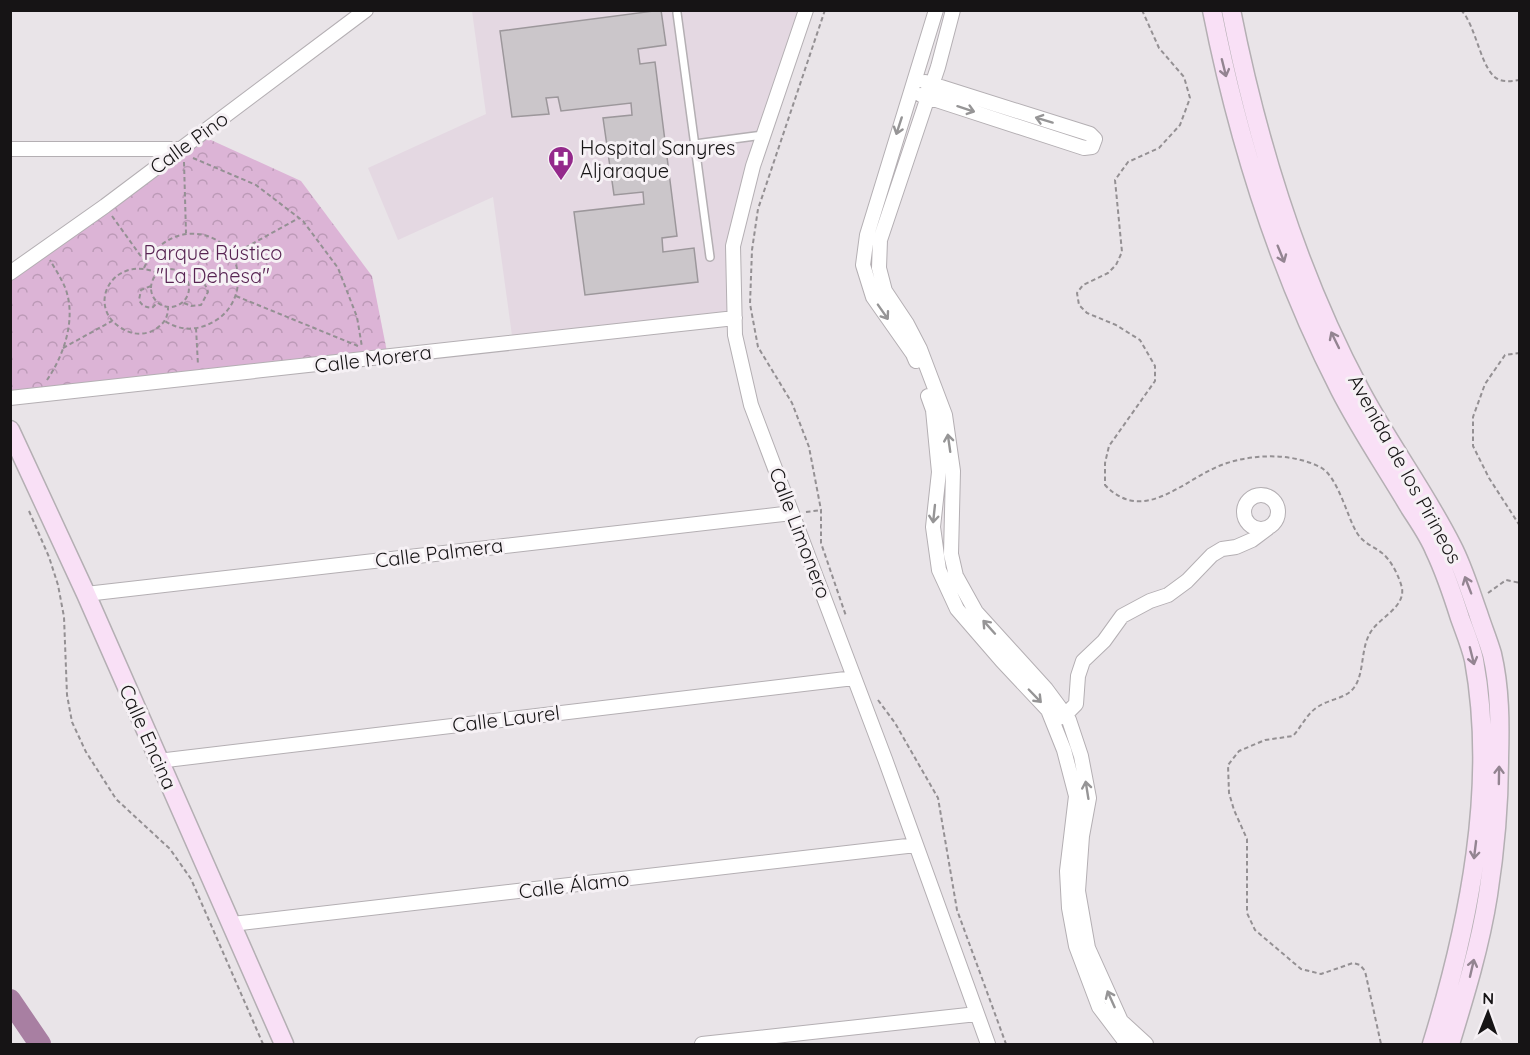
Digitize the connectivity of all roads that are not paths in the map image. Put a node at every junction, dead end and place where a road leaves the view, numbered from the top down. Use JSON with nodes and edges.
{"nodes":[{"id":1,"x":366,"y":10,"type":"edge"},
{"id":2,"x":806,"y":10,"type":"edge"},
{"id":3,"x":936,"y":10,"type":"edge"},
{"id":4,"x":953,"y":10,"type":"edge"},
{"id":5,"x":1212,"y":10,"type":"edge"},
{"id":6,"x":1231,"y":10,"type":"edge"},
{"id":7,"x":677,"y":13,"type":"dead end"},
{"id":8,"x":912,"y":85,"type":"junction"},
{"id":9,"x":930,"y":91,"type":"junction"},
{"id":10,"x":765,"y":135,"type":"junction"},
{"id":11,"x":695,"y":144,"type":"junction"},
{"id":12,"x":10,"y":149,"type":"edge"},
{"id":13,"x":181,"y":152,"type":"junction"},
{"id":14,"x":710,"y":256,"type":"dead end"},
{"id":15,"x":10,"y":273,"type":"edge"},
{"id":16,"x":735,"y":318,"type":"junction"},
{"id":17,"x":10,"y":398,"type":"edge"},
{"id":18,"x":10,"y":430,"type":"edge"},
{"id":19,"x":792,"y":513,"type":"junction"},
{"id":20,"x":1268,"y":528,"type":"dead end"},
{"id":21,"x":86,"y":594,"type":"junction"},
{"id":22,"x":854,"y":678,"type":"junction"},
{"id":23,"x":1059,"y":718,"type":"junction"},
{"id":24,"x":158,"y":761,"type":"junction"},
{"id":25,"x":916,"y":845,"type":"junction"},
{"id":26,"x":232,"y":924,"type":"junction"},
{"id":27,"x":977,"y":1014,"type":"junction"},
{"id":28,"x":284,"y":1044,"type":"edge"},
{"id":29,"x":702,"y":1044,"type":"edge"},
{"id":30,"x":988,"y":1044,"type":"edge"},
{"id":31,"x":1127,"y":1044,"type":"edge"},
{"id":32,"x":1146,"y":1044,"type":"edge"},
{"id":33,"x":1432,"y":1044,"type":"edge"},
{"id":34,"x":1450,"y":1044,"type":"edge"}],
"edges":[{"from":1,"to":13,"type":"street","name":"Calle Pino"},
{"from":2,"to":10,"type":"street","name":"Calle Limonero"},
{"from":3,"to":8,"type":"street"},
{"from":4,"to":9,"type":"street"},
{"from":5,"to":33,"type":"street","name":"Avenida de los Pirineos","one_way":true},
{"from":34,"to":6,"type":"street","name":"Avenida de los Pirineos","one_way":true},
{"from":7,"to":11,"type":"lane"},
{"from":8,"to":9,"type":"street"},
{"from":8,"to":23,"type":"street","one_way":true},
{"from":9,"to":9,"type":"street","one_way":true},
{"from":23,"to":9,"type":"street","one_way":true},
{"from":10,"to":11,"type":"lane"},
{"from":10,"to":16,"type":"street","name":"Calle Limonero"},
{"from":11,"to":14,"type":"lane"},
{"from":12,"to":13,"type":"street"},
{"from":13,"to":15,"type":"street","name":"Calle Pino"},
{"from":16,"to":17,"type":"street","name":"Calle Morera"},
{"from":16,"to":19,"type":"street","name":"Calle Limonero"},
{"from":18,"to":21,"type":"street","name":"Calle Encina"},
{"from":19,"to":21,"type":"street","name":"Calle Palmera"},
{"from":19,"to":22,"type":"street","name":"Calle Limonero"},
{"from":20,"to":23,"type":"street"},
{"from":21,"to":24,"type":"street","name":"Calle Encina"},
{"from":22,"to":24,"type":"street","name":"Calle Laurel"},
{"from":22,"to":25,"type":"street","name":"Calle Limonero"},
{"from":23,"to":31,"type":"street"},
{"from":32,"to":23,"type":"street","one_way":true},
{"from":24,"to":26,"type":"street","name":"Calle Encina"},
{"from":25,"to":26,"type":"street","name":"Calle Álamo"},
{"from":25,"to":27,"type":"street","name":"Calle Limonero"},
{"from":26,"to":28,"type":"street","name":"Calle Encina"},
{"from":27,"to":29,"type":"street"},
{"from":27,"to":30,"type":"street","name":"Calle Limonero"}]}
